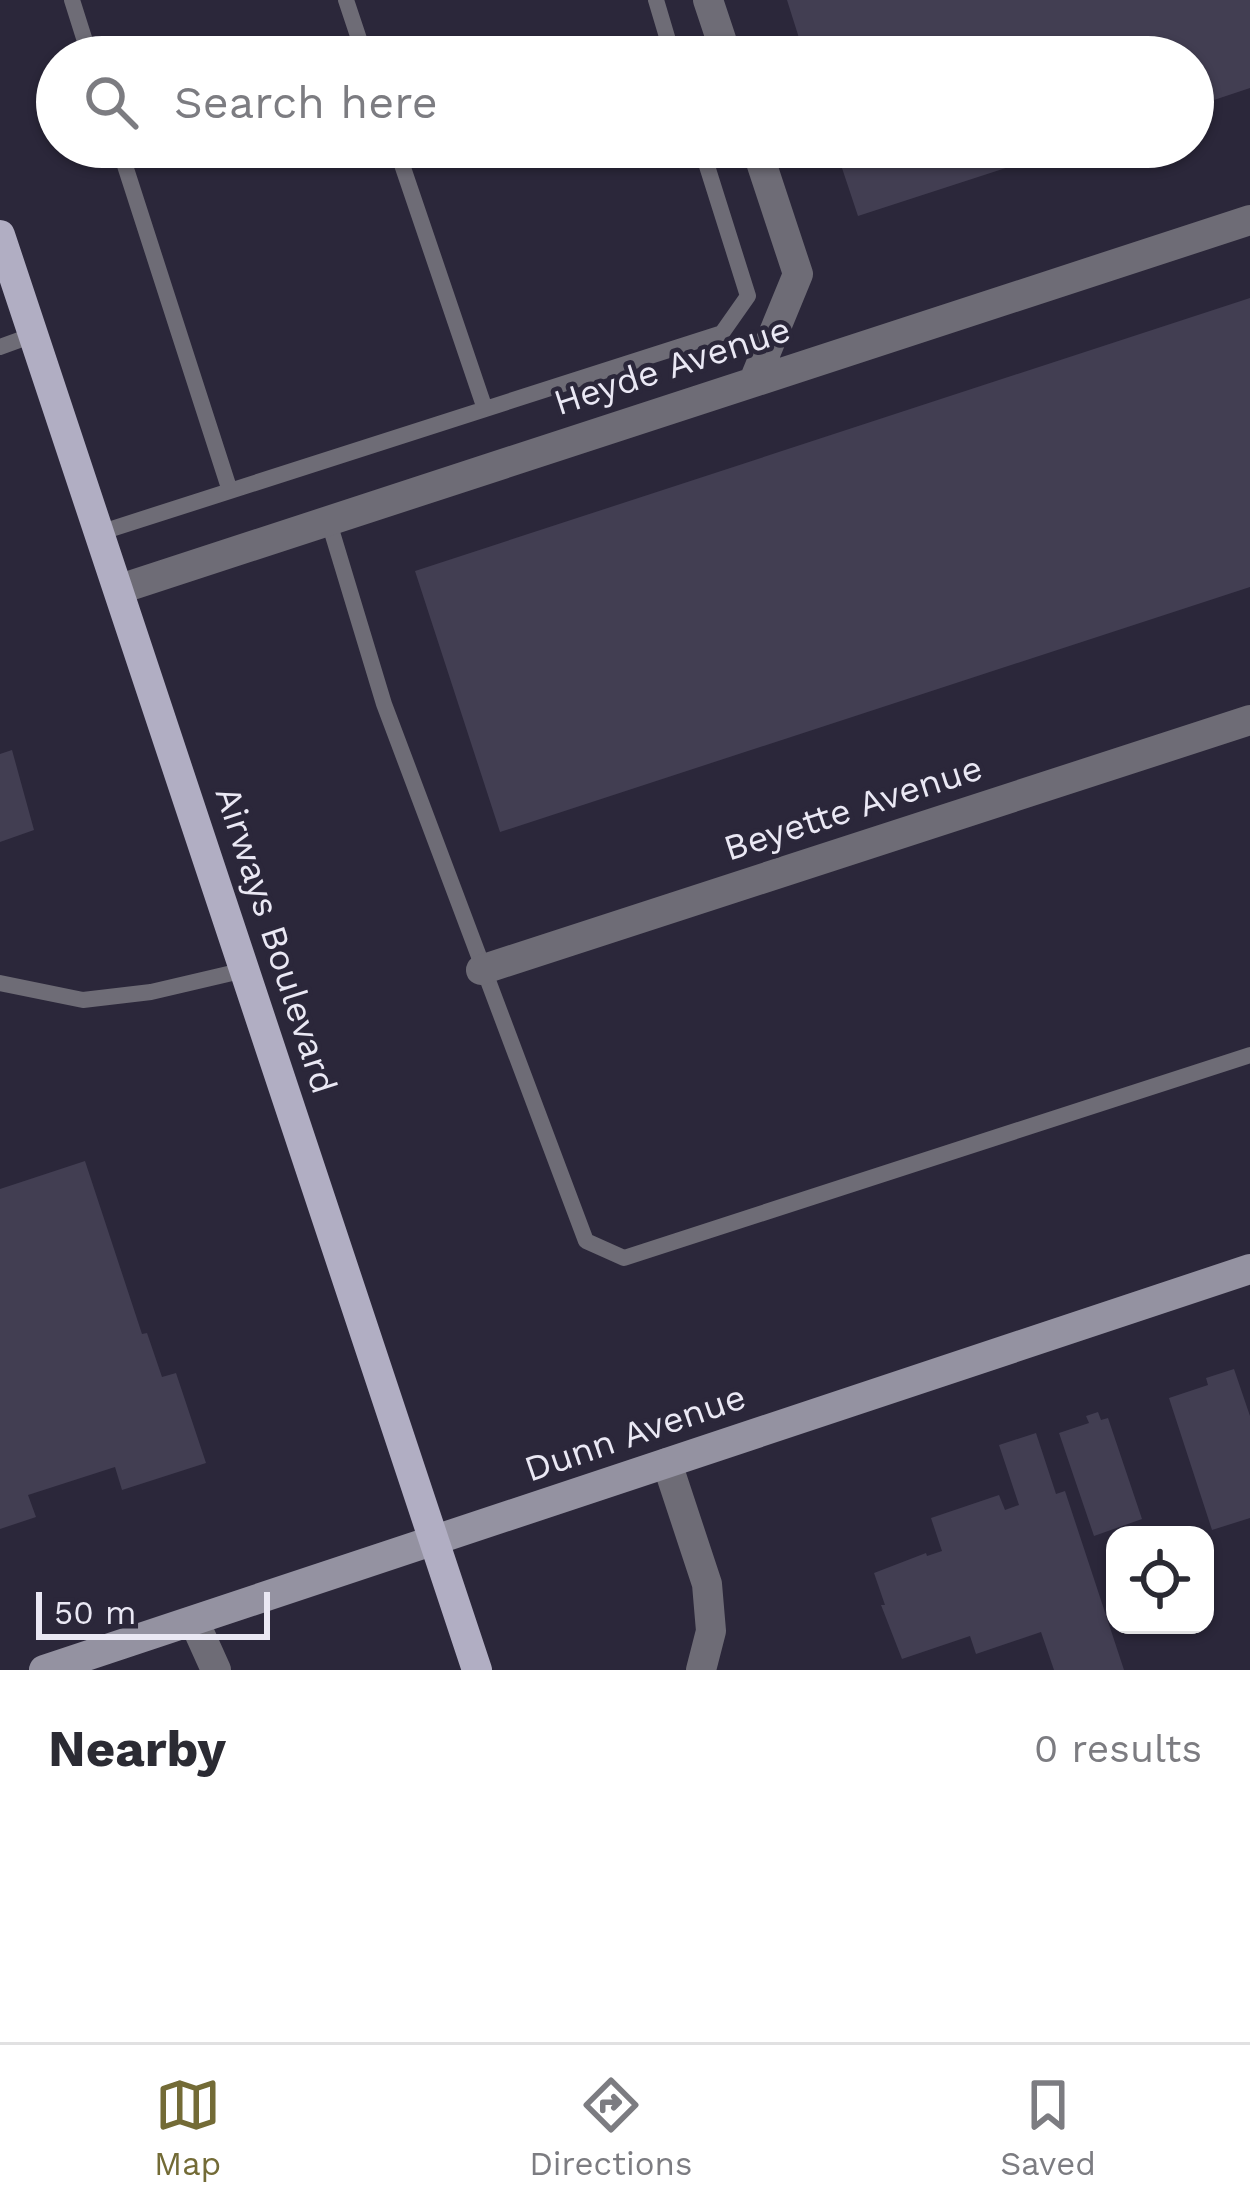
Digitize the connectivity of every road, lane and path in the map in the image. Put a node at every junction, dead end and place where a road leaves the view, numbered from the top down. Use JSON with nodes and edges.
{"nodes":[{"id":1,"x":72,"y":0,"type":"edge"},
{"id":2,"x":346,"y":0,"type":"edge"},
{"id":3,"x":656,"y":0,"type":"edge"},
{"id":4,"x":708,"y":0,"type":"edge"},
{"id":5,"x":84,"y":36,"type":"edge"},
{"id":6,"x":358,"y":36,"type":"edge"},
{"id":7,"x":667,"y":36,"type":"edge"},
{"id":8,"x":720,"y":36,"type":"edge"},
{"id":9,"x":126,"y":168,"type":"edge"},
{"id":10,"x":403,"y":168,"type":"edge"},
{"id":11,"x":708,"y":168,"type":"edge"},
{"id":12,"x":763,"y":168,"type":"edge"},
{"id":13,"x":1250,"y":220,"type":"edge"},
{"id":14,"x":0,"y":235,"type":"edge"},
{"id":15,"x":33,"y":335,"type":"junction"},
{"id":16,"x":0,"y":347,"type":"edge"},
{"id":17,"x":754,"y":380,"type":"junction"},
{"id":18,"x":485,"y":409,"type":"junction"},
{"id":19,"x":230,"y":491,"type":"junction"},
{"id":20,"x":328,"y":519,"type":"junction"},
{"id":21,"x":100,"y":532,"type":"junction"},
{"id":22,"x":120,"y":589,"type":"junction"},
{"id":23,"x":1250,"y":720,"type":"edge"},
{"id":24,"x":245,"y":970,"type":"junction"},
{"id":25,"x":481,"y":970,"type":"junction"},
{"id":26,"x":0,"y":983,"type":"edge"},
{"id":27,"x":1250,"y":1055,"type":"edge"},
{"id":28,"x":1250,"y":1269,"type":"edge"},
{"id":29,"x":667,"y":1463,"type":"junction"},
{"id":30,"x":434,"y":1543,"type":"junction"},
{"id":31,"x":194,"y":1621,"type":"junction"},
{"id":32,"x":44,"y":1670,"type":"edge"},
{"id":33,"x":216,"y":1670,"type":"edge"},
{"id":34,"x":477,"y":1670,"type":"edge"},
{"id":35,"x":701,"y":1670,"type":"edge"}],
"edges":[{"from":1,"to":5,"type":"lane"},
{"from":2,"to":6,"type":"lane"},
{"from":3,"to":7,"type":"lane"},
{"from":4,"to":8,"type":"street"},
{"from":9,"to":19,"type":"lane"},
{"from":10,"to":18,"type":"lane"},
{"from":11,"to":18,"type":"lane"},
{"from":12,"to":17,"type":"street"},
{"from":13,"to":17,"type":"street","name":"Heyde Avenue"},
{"from":14,"to":15,"type":"main road","name":"Airways Boulevard"},
{"from":15,"to":16,"type":"lane"},
{"from":15,"to":21,"type":"main road","name":"Airways Boulevard"},
{"from":17,"to":20,"type":"street","name":"Heyde Avenue"},
{"from":18,"to":19,"type":"lane"},
{"from":19,"to":21,"type":"lane"},
{"from":20,"to":22,"type":"street","name":"Heyde Avenue"},
{"from":20,"to":25,"type":"lane"},
{"from":21,"to":22,"type":"main road","name":"Airways Boulevard"},
{"from":22,"to":24,"type":"main road","name":"Airways Boulevard"},
{"from":23,"to":25,"type":"street","name":"Beyette Avenue"},
{"from":24,"to":26,"type":"lane"},
{"from":24,"to":30,"type":"main road","name":"Airways Boulevard"},
{"from":25,"to":27,"type":"lane"},
{"from":28,"to":29,"type":"main road","name":"Dunn Avenue"},
{"from":29,"to":30,"type":"main road","name":"Dunn Avenue"},
{"from":29,"to":35,"type":"street"},
{"from":30,"to":31,"type":"main road","name":"Dunn Avenue"},
{"from":30,"to":34,"type":"main road","name":"Airways Boulevard"},
{"from":31,"to":32,"type":"main road","name":"Dunn Avenue"},
{"from":31,"to":33,"type":"street"}]}
